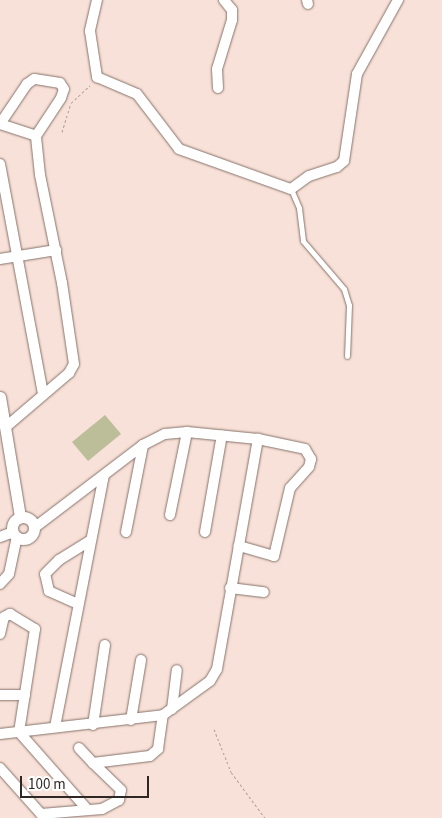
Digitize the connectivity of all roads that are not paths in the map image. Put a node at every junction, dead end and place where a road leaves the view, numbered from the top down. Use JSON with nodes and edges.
{"nodes":[{"id":1,"x":97,"y":0,"type":"edge"},
{"id":2,"x":224,"y":0,"type":"edge"},
{"id":3,"x":398,"y":0,"type":"edge"},
{"id":4,"x":218,"y":88,"type":"dead end"},
{"id":5,"x":2,"y":119,"type":"edge"},
{"id":6,"x":36,"y":136,"type":"junction"},
{"id":7,"x":0,"y":164,"type":"edge"},
{"id":8,"x":291,"y":189,"type":"junction"},
{"id":9,"x":56,"y":250,"type":"junction"},
{"id":10,"x":16,"y":256,"type":"junction"},
{"id":11,"x":0,"y":259,"type":"edge"},
{"id":12,"x":347,"y":356,"type":"dead end"},
{"id":13,"x":43,"y":394,"type":"junction"},
{"id":14,"x":0,"y":401,"type":"edge"},
{"id":15,"x":7,"y":426,"type":"junction"},
{"id":16,"x":187,"y":432,"type":"junction"},
{"id":17,"x":222,"y":435,"type":"junction"},
{"id":18,"x":258,"y":439,"type":"junction"},
{"id":19,"x":143,"y":445,"type":"junction"},
{"id":20,"x":104,"y":476,"type":"junction"},
{"id":21,"x":170,"y":515,"type":"dead end"},
{"id":22,"x":20,"y":517,"type":"junction"},
{"id":23,"x":34,"y":528,"type":"junction"},
{"id":24,"x":126,"y":532,"type":"dead end"},
{"id":25,"x":205,"y":532,"type":"dead end"},
{"id":26,"x":15,"y":534,"type":"junction"},
{"id":27,"x":0,"y":537,"type":"edge"},
{"id":28,"x":90,"y":541,"type":"junction"},
{"id":29,"x":238,"y":546,"type":"junction"},
{"id":30,"x":0,"y":584,"type":"edge"},
{"id":31,"x":230,"y":588,"type":"junction"},
{"id":32,"x":264,"y":592,"type":"dead end"},
{"id":33,"x":78,"y":604,"type":"junction"},
{"id":34,"x":0,"y":634,"type":"edge"},
{"id":35,"x":105,"y":645,"type":"dead end"},
{"id":36,"x":141,"y":660,"type":"dead end"},
{"id":37,"x":176,"y":670,"type":"dead end"},
{"id":38,"x":0,"y":694,"type":"edge"},
{"id":39,"x":25,"y":694,"type":"junction"},
{"id":40,"x":167,"y":712,"type":"junction"},
{"id":41,"x":131,"y":720,"type":"junction"},
{"id":42,"x":93,"y":725,"type":"junction"},
{"id":43,"x":54,"y":727,"type":"junction"},
{"id":44,"x":19,"y":732,"type":"junction"},
{"id":45,"x":0,"y":734,"type":"edge"},
{"id":46,"x":79,"y":748,"type":"dead end"},
{"id":47,"x":93,"y":763,"type":"junction"},
{"id":48,"x":0,"y":768,"type":"edge"},
{"id":49,"x":86,"y":808,"type":"junction"}],
"edges":[{"from":1,"to":8,"type":"street"},
{"from":2,"to":4,"type":"street"},
{"from":3,"to":8,"type":"street"},
{"from":5,"to":6,"type":"street"},
{"from":5,"to":6,"type":"street"},
{"from":6,"to":9,"type":"street"},
{"from":7,"to":10,"type":"street"},
{"from":8,"to":12,"type":"lane"},
{"from":9,"to":10,"type":"street"},
{"from":9,"to":13,"type":"street"},
{"from":10,"to":11,"type":"street"},
{"from":10,"to":13,"type":"street"},
{"from":13,"to":15,"type":"street"},
{"from":14,"to":15,"type":"street"},
{"from":15,"to":22,"type":"street"},
{"from":16,"to":17,"type":"street"},
{"from":16,"to":19,"type":"street"},
{"from":16,"to":21,"type":"street"},
{"from":17,"to":18,"type":"street"},
{"from":17,"to":25,"type":"street"},
{"from":18,"to":29,"type":"street"},
{"from":18,"to":29,"type":"street"},
{"from":19,"to":20,"type":"street"},
{"from":19,"to":24,"type":"street"},
{"from":20,"to":23,"type":"street"},
{"from":20,"to":28,"type":"street"},
{"from":22,"to":23,"type":"street"},
{"from":22,"to":26,"type":"street"},
{"from":23,"to":26,"type":"street"},
{"from":26,"to":27,"type":"street"},
{"from":26,"to":30,"type":"street"},
{"from":28,"to":33,"type":"street"},
{"from":28,"to":33,"type":"street"},
{"from":29,"to":31,"type":"street"},
{"from":31,"to":32,"type":"street"},
{"from":31,"to":40,"type":"street"},
{"from":33,"to":43,"type":"street"},
{"from":34,"to":39,"type":"street"},
{"from":35,"to":42,"type":"street"},
{"from":36,"to":41,"type":"street"},
{"from":37,"to":40,"type":"street"},
{"from":38,"to":39,"type":"street"},
{"from":39,"to":44,"type":"street"},
{"from":40,"to":41,"type":"street"},
{"from":40,"to":47,"type":"street"},
{"from":41,"to":42,"type":"street"},
{"from":42,"to":43,"type":"street"},
{"from":43,"to":44,"type":"street"},
{"from":44,"to":45,"type":"street"},
{"from":44,"to":49,"type":"street"},
{"from":46,"to":47,"type":"street"},
{"from":47,"to":49,"type":"street"},
{"from":48,"to":49,"type":"street"}]}
